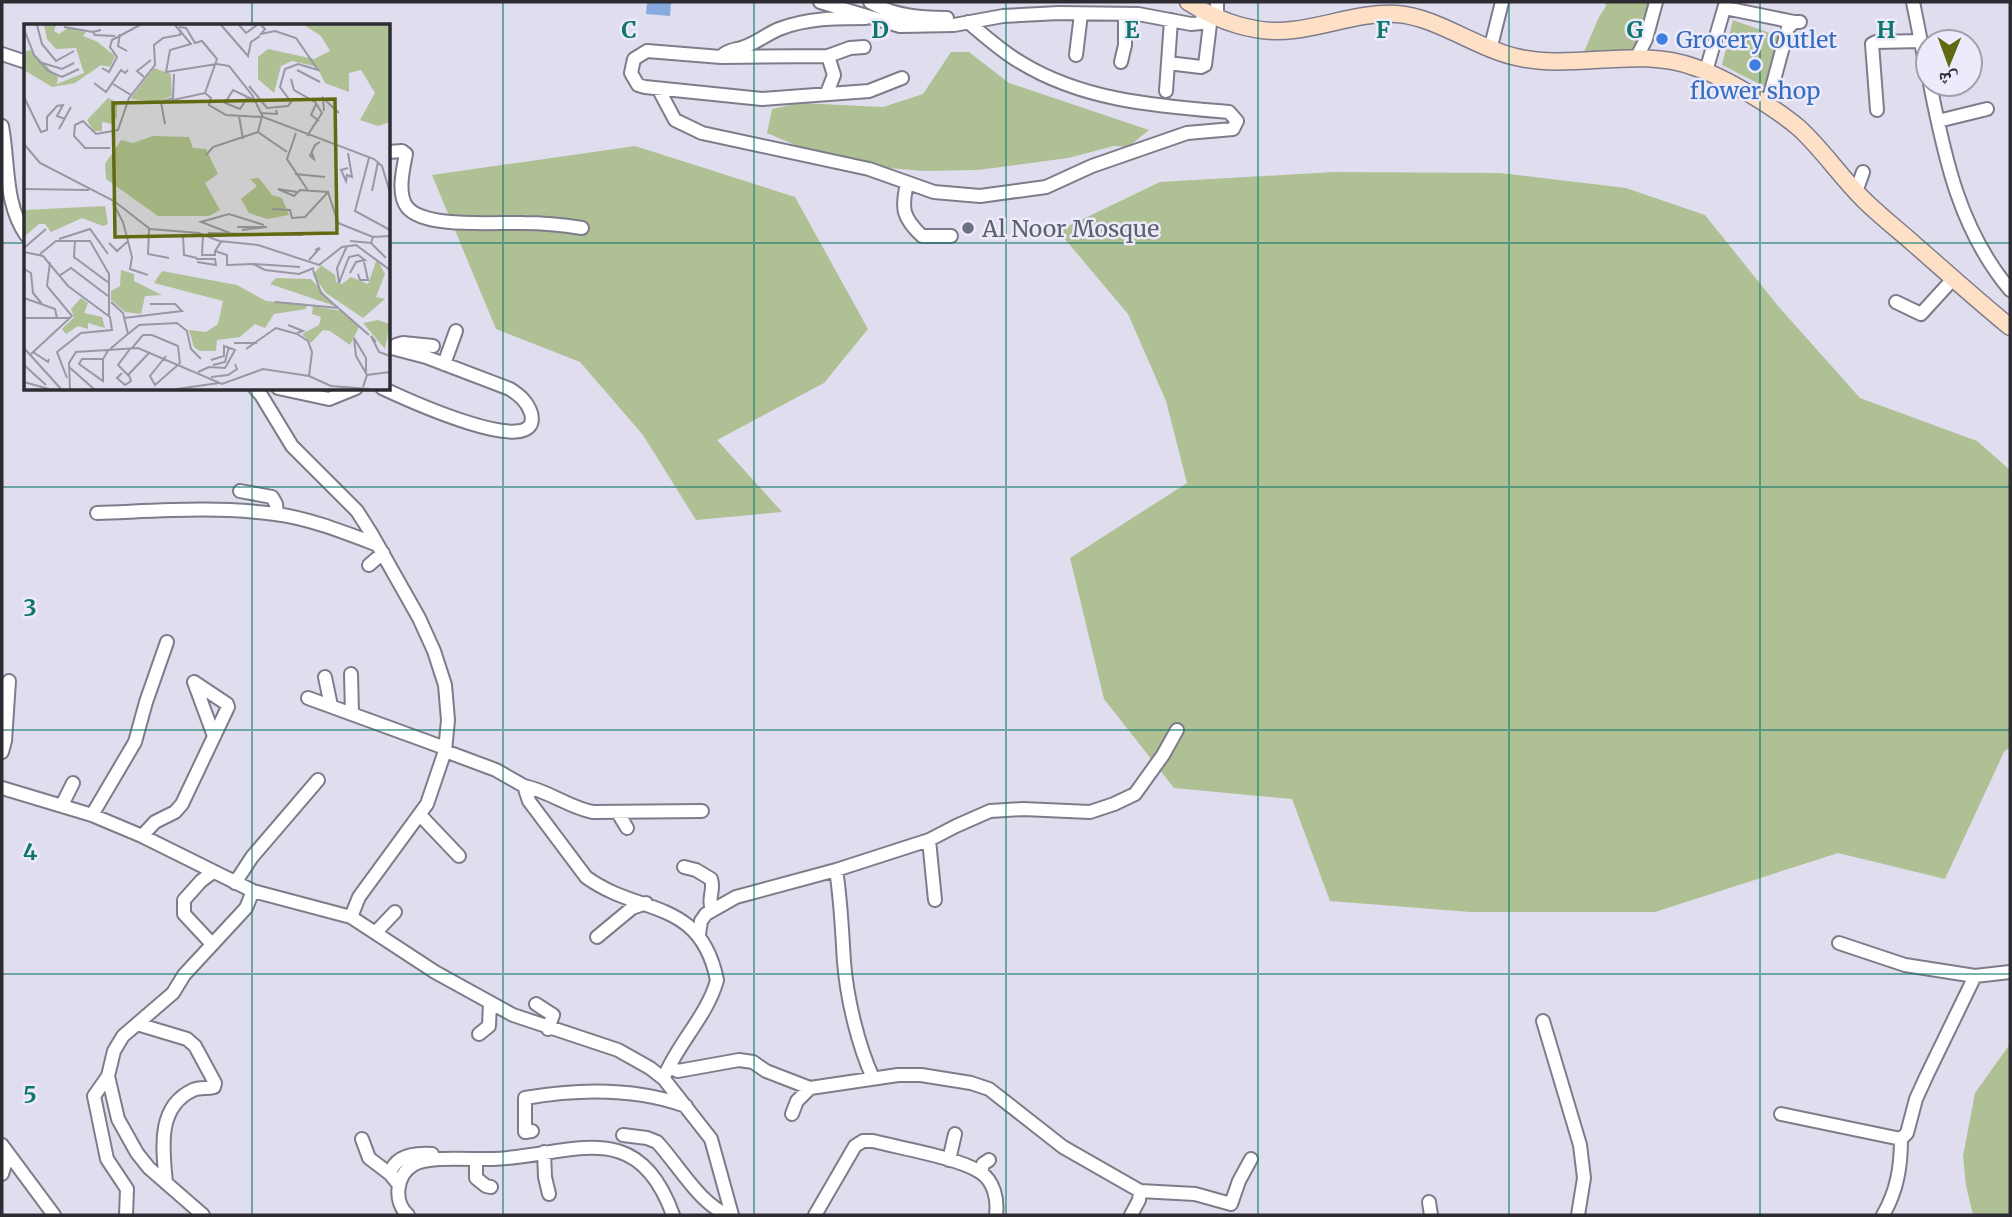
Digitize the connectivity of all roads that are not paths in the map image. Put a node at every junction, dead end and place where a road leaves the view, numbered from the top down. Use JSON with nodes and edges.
{"nodes":[{"id":1,"x":820,"y":2,"type":"edge"},
{"id":2,"x":870,"y":2,"type":"edge"},
{"id":3,"x":1188,"y":2,"type":"edge"},
{"id":4,"x":1502,"y":2,"type":"edge"},
{"id":5,"x":1657,"y":2,"type":"edge"},
{"id":6,"x":1913,"y":2,"type":"edge"},
{"id":7,"x":1726,"y":5,"type":"edge"},
{"id":8,"x":1400,"y":8,"type":"edge"},
{"id":9,"x":1212,"y":12,"type":"edge"},
{"id":10,"x":1081,"y":13,"type":"junction"},
{"id":11,"x":1125,"y":14,"type":"junction"},
{"id":12,"x":873,"y":19,"type":"junction"},
{"id":13,"x":1171,"y":20,"type":"junction"},
{"id":14,"x":972,"y":22,"type":"junction"},
{"id":15,"x":1918,"y":28,"type":"edge"},
{"id":16,"x":1875,"y":34,"type":"dead end"},
{"id":17,"x":1914,"y":37,"type":"edge"},
{"id":18,"x":1914,"y":38,"type":"edge"},
{"id":19,"x":864,"y":47,"type":"dead end"},
{"id":20,"x":1489,"y":50,"type":"junction"},
{"id":21,"x":2,"y":54,"type":"edge"},
{"id":22,"x":1076,"y":55,"type":"dead end"},
{"id":23,"x":828,"y":56,"type":"junction"},
{"id":24,"x":721,"y":57,"type":"junction"},
{"id":25,"x":1636,"y":59,"type":"junction"},
{"id":26,"x":24,"y":61,"type":"edge"},
{"id":27,"x":1121,"y":62,"type":"dead end"},
{"id":28,"x":1168,"y":62,"type":"junction"},
{"id":29,"x":1706,"y":71,"type":"junction"},
{"id":30,"x":902,"y":78,"type":"dead end"},
{"id":31,"x":659,"y":90,"type":"junction"},
{"id":32,"x":1166,"y":91,"type":"dead end"},
{"id":33,"x":827,"y":93,"type":"junction"},
{"id":34,"x":1933,"y":98,"type":"edge"},
{"id":35,"x":1767,"y":106,"type":"junction"},
{"id":36,"x":1987,"y":109,"type":"dead end"},
{"id":37,"x":1877,"y":110,"type":"dead end"},
{"id":38,"x":1938,"y":121,"type":"junction"},
{"id":39,"x":2,"y":126,"type":"edge"},
{"id":40,"x":390,"y":152,"type":"edge"},
{"id":41,"x":1863,"y":172,"type":"dead end"},
{"id":42,"x":908,"y":184,"type":"junction"},
{"id":43,"x":1856,"y":192,"type":"junction"},
{"id":44,"x":582,"y":228,"type":"dead end"},
{"id":45,"x":24,"y":231,"type":"edge"},
{"id":46,"x":951,"y":236,"type":"dead end"},
{"id":47,"x":1953,"y":279,"type":"junction"},
{"id":48,"x":2010,"y":290,"type":"edge"},
{"id":49,"x":1896,"y":302,"type":"dead end"},
{"id":50,"x":2010,"y":327,"type":"edge"},
{"id":51,"x":456,"y":331,"type":"dead end"},
{"id":52,"x":433,"y":346,"type":"dead end"},
{"id":53,"x":390,"y":347,"type":"edge"},
{"id":54,"x":390,"y":348,"type":"edge"},
{"id":55,"x":444,"y":364,"type":"junction"},
{"id":56,"x":287,"y":390,"type":"edge"},
{"id":57,"x":351,"y":390,"type":"edge"},
{"id":58,"x":387,"y":390,"type":"edge"},
{"id":59,"x":261,"y":391,"type":"edge"},
{"id":60,"x":240,"y":491,"type":"dead end"},
{"id":61,"x":97,"y":513,"type":"dead end"},
{"id":62,"x":277,"y":514,"type":"junction"},
{"id":63,"x":380,"y":549,"type":"junction"},
{"id":64,"x":369,"y":565,"type":"dead end"},
{"id":65,"x":167,"y":642,"type":"dead end"},
{"id":66,"x":351,"y":674,"type":"dead end"},
{"id":67,"x":325,"y":677,"type":"dead end"},
{"id":68,"x":9,"y":681,"type":"dead end"},
{"id":69,"x":308,"y":698,"type":"dead end"},
{"id":70,"x":331,"y":706,"type":"junction"},
{"id":71,"x":352,"y":713,"type":"junction"},
{"id":72,"x":1177,"y":730,"type":"dead end"},
{"id":73,"x":214,"y":736,"type":"dead end"},
{"id":74,"x":445,"y":749,"type":"junction"},
{"id":75,"x":2,"y":751,"type":"edge"},
{"id":76,"x":318,"y":780,"type":"dead end"},
{"id":77,"x":74,"y":783,"type":"dead end"},
{"id":78,"x":524,"y":786,"type":"junction"},
{"id":79,"x":2,"y":788,"type":"edge"},
{"id":80,"x":62,"y":805,"type":"junction"},
{"id":81,"x":702,"y":811,"type":"dead end"},
{"id":82,"x":618,"y":813,"type":"junction"},
{"id":83,"x":92,"y":815,"type":"junction"},
{"id":84,"x":419,"y":815,"type":"junction"},
{"id":85,"x":627,"y":828,"type":"dead end"},
{"id":86,"x":142,"y":836,"type":"junction"},
{"id":87,"x":929,"y":840,"type":"junction"},
{"id":88,"x":459,"y":856,"type":"dead end"},
{"id":89,"x":684,"y":867,"type":"dead end"},
{"id":90,"x":836,"y":870,"type":"junction"},
{"id":91,"x":213,"y":872,"type":"junction"},
{"id":92,"x":235,"y":883,"type":"junction"},
{"id":93,"x":253,"y":891,"type":"junction"},
{"id":94,"x":935,"y":900,"type":"dead end"},
{"id":95,"x":646,"y":903,"type":"junction"},
{"id":96,"x":712,"y":910,"type":"junction"},
{"id":97,"x":395,"y":912,"type":"dead end"},
{"id":98,"x":351,"y":917,"type":"junction"},
{"id":99,"x":376,"y":932,"type":"junction"},
{"id":100,"x":699,"y":934,"type":"junction"},
{"id":101,"x":597,"y":937,"type":"dead end"},
{"id":102,"x":1839,"y":943,"type":"dead end"},
{"id":103,"x":212,"y":944,"type":"junction"},
{"id":104,"x":2010,"y":972,"type":"edge"},
{"id":105,"x":1975,"y":976,"type":"junction"},
{"id":106,"x":490,"y":1003,"type":"junction"},
{"id":107,"x":536,"y":1004,"type":"dead end"},
{"id":108,"x":1543,"y":1021,"type":"dead end"},
{"id":109,"x":137,"y":1024,"type":"junction"},
{"id":110,"x":548,"y":1029,"type":"junction"},
{"id":111,"x":479,"y":1034,"type":"dead end"},
{"id":112,"x":667,"y":1073,"type":"junction"},
{"id":113,"x":108,"y":1076,"type":"junction"},
{"id":114,"x":873,"y":1078,"type":"junction"},
{"id":115,"x":810,"y":1088,"type":"junction"},
{"id":116,"x":687,"y":1106,"type":"junction"},
{"id":117,"x":792,"y":1114,"type":"dead end"},
{"id":118,"x":1781,"y":1114,"type":"dead end"},
{"id":119,"x":532,"y":1131,"type":"dead end"},
{"id":120,"x":955,"y":1134,"type":"dead end"},
{"id":121,"x":623,"y":1135,"type":"dead end"},
{"id":122,"x":362,"y":1139,"type":"dead end"},
{"id":123,"x":1901,"y":1139,"type":"junction"},
{"id":124,"x":5,"y":1149,"type":"edge"},
{"id":125,"x":544,"y":1152,"type":"junction"},
{"id":126,"x":476,"y":1158,"type":"junction"},
{"id":127,"x":493,"y":1159,"type":"junction"},
{"id":128,"x":1251,"y":1159,"type":"dead end"},
{"id":129,"x":949,"y":1160,"type":"junction"},
{"id":130,"x":989,"y":1160,"type":"dead end"},
{"id":131,"x":981,"y":1172,"type":"junction"},
{"id":132,"x":2,"y":1174,"type":"edge"},
{"id":133,"x":390,"y":1174,"type":"junction"},
{"id":134,"x":166,"y":1183,"type":"junction"},
{"id":135,"x":399,"y":1185,"type":"junction"},
{"id":136,"x":491,"y":1187,"type":"dead end"},
{"id":137,"x":1140,"y":1191,"type":"junction"},
{"id":138,"x":549,"y":1194,"type":"dead end"},
{"id":139,"x":54,"y":1215,"type":"edge"},
{"id":140,"x":126,"y":1215,"type":"edge"},
{"id":141,"x":203,"y":1215,"type":"edge"},
{"id":142,"x":408,"y":1215,"type":"edge"},
{"id":143,"x":673,"y":1215,"type":"edge"},
{"id":144,"x":731,"y":1215,"type":"edge"},
{"id":145,"x":815,"y":1215,"type":"edge"},
{"id":146,"x":996,"y":1215,"type":"edge"},
{"id":147,"x":1131,"y":1215,"type":"edge"},
{"id":148,"x":1578,"y":1215,"type":"edge"},
{"id":149,"x":1883,"y":1215,"type":"edge"}],
"edges":[{"from":1,"to":12,"type":"street"},
{"from":2,"to":14,"type":"street"},
{"from":3,"to":9,"type":"main road"},
{"from":4,"to":20,"type":"street"},
{"from":5,"to":25,"type":"street"},
{"from":6,"to":15,"type":"street"},
{"from":7,"to":29,"type":"street"},
{"from":7,"to":35,"type":"street"},
{"from":8,"to":9,"type":"main road"},
{"from":8,"to":20,"type":"main road"},
{"from":9,"to":13,"type":"street"},
{"from":9,"to":28,"type":"street"},
{"from":10,"to":11,"type":"street"},
{"from":10,"to":14,"type":"street"},
{"from":10,"to":22,"type":"street"},
{"from":11,"to":13,"type":"street"},
{"from":11,"to":27,"type":"street"},
{"from":12,"to":14,"type":"street"},
{"from":12,"to":24,"type":"street"},
{"from":13,"to":28,"type":"street"},
{"from":14,"to":42,"type":"street"},
{"from":16,"to":17,"type":"street"},
{"from":18,"to":37,"type":"street"},
{"from":19,"to":23,"type":"street"},
{"from":20,"to":25,"type":"main road"},
{"from":21,"to":26,"type":"street"},
{"from":23,"to":24,"type":"street"},
{"from":23,"to":33,"type":"street"},
{"from":24,"to":31,"type":"street"},
{"from":25,"to":29,"type":"main road"},
{"from":28,"to":32,"type":"street"},
{"from":29,"to":35,"type":"main road"},
{"from":30,"to":33,"type":"street"},
{"from":31,"to":33,"type":"street"},
{"from":31,"to":42,"type":"street"},
{"from":34,"to":38,"type":"street"},
{"from":35,"to":43,"type":"main road"},
{"from":36,"to":38,"type":"street"},
{"from":38,"to":48,"type":"street"},
{"from":39,"to":45,"type":"street"},
{"from":40,"to":44,"type":"street"},
{"from":41,"to":43,"type":"street"},
{"from":42,"to":46,"type":"street"},
{"from":43,"to":47,"type":"main road"},
{"from":47,"to":49,"type":"street"},
{"from":47,"to":50,"type":"main road"},
{"from":51,"to":55,"type":"street"},
{"from":52,"to":53,"type":"street"},
{"from":54,"to":55,"type":"street"},
{"from":55,"to":58,"type":"street"},
{"from":56,"to":57,"type":"street"},
{"from":59,"to":63,"type":"street"},
{"from":60,"to":62,"type":"street"},
{"from":61,"to":62,"type":"street"},
{"from":62,"to":63,"type":"street"},
{"from":63,"to":64,"type":"street"},
{"from":63,"to":74,"type":"street"},
{"from":65,"to":83,"type":"street"},
{"from":66,"to":71,"type":"street"},
{"from":67,"to":70,"type":"street"},
{"from":68,"to":75,"type":"street"},
{"from":69,"to":70,"type":"street"},
{"from":70,"to":71,"type":"street"},
{"from":71,"to":74,"type":"street"},
{"from":72,"to":87,"type":"street"},
{"from":73,"to":86,"type":"street"},
{"from":74,"to":78,"type":"street"},
{"from":74,"to":84,"type":"street"},
{"from":76,"to":92,"type":"street"},
{"from":77,"to":80,"type":"street"},
{"from":78,"to":82,"type":"street"},
{"from":78,"to":95,"type":"street"},
{"from":79,"to":80,"type":"street"},
{"from":80,"to":83,"type":"street"},
{"from":81,"to":82,"type":"street"},
{"from":82,"to":85,"type":"street"},
{"from":83,"to":86,"type":"street"},
{"from":84,"to":88,"type":"street"},
{"from":84,"to":98,"type":"street"},
{"from":86,"to":91,"type":"street"},
{"from":87,"to":90,"type":"street"},
{"from":87,"to":94,"type":"street"},
{"from":89,"to":96,"type":"street"},
{"from":90,"to":96,"type":"street"},
{"from":90,"to":114,"type":"street"},
{"from":91,"to":92,"type":"street"},
{"from":91,"to":103,"type":"street"},
{"from":92,"to":93,"type":"street"},
{"from":93,"to":98,"type":"street"},
{"from":93,"to":103,"type":"street"},
{"from":95,"to":100,"type":"street"},
{"from":95,"to":101,"type":"street"},
{"from":96,"to":100,"type":"street"},
{"from":97,"to":99,"type":"street"},
{"from":98,"to":99,"type":"street"},
{"from":99,"to":106,"type":"street"},
{"from":100,"to":112,"type":"street"},
{"from":102,"to":105,"type":"street"},
{"from":103,"to":109,"type":"street"},
{"from":104,"to":105,"type":"street"},
{"from":105,"to":123,"type":"street"},
{"from":106,"to":110,"type":"street"},
{"from":106,"to":111,"type":"street"},
{"from":107,"to":110,"type":"street"},
{"from":108,"to":148,"type":"street"},
{"from":109,"to":113,"type":"street"},
{"from":109,"to":134,"type":"street"},
{"from":110,"to":112,"type":"street"},
{"from":112,"to":115,"type":"street"},
{"from":112,"to":116,"type":"street"},
{"from":113,"to":134,"type":"street"},
{"from":113,"to":140,"type":"street"},
{"from":114,"to":115,"type":"street"},
{"from":114,"to":137,"type":"street"},
{"from":115,"to":117,"type":"street"},
{"from":116,"to":119,"type":"street"},
{"from":116,"to":144,"type":"street"},
{"from":118,"to":123,"type":"street"},
{"from":120,"to":129,"type":"street"},
{"from":121,"to":144,"type":"street"},
{"from":122,"to":133,"type":"street"},
{"from":123,"to":149,"type":"street"},
{"from":124,"to":132,"type":"street"},
{"from":124,"to":139,"type":"street"},
{"from":125,"to":127,"type":"street"},
{"from":125,"to":138,"type":"street"},
{"from":125,"to":143,"type":"street"},
{"from":126,"to":127,"type":"street"},
{"from":126,"to":135,"type":"street"},
{"from":126,"to":136,"type":"street"},
{"from":127,"to":133,"type":"street"},
{"from":128,"to":137,"type":"street"},
{"from":129,"to":131,"type":"street"},
{"from":129,"to":145,"type":"street"},
{"from":130,"to":131,"type":"street"},
{"from":131,"to":146,"type":"street"},
{"from":133,"to":135,"type":"street"},
{"from":134,"to":141,"type":"street"},
{"from":135,"to":142,"type":"street"},
{"from":137,"to":147,"type":"street"}]}
